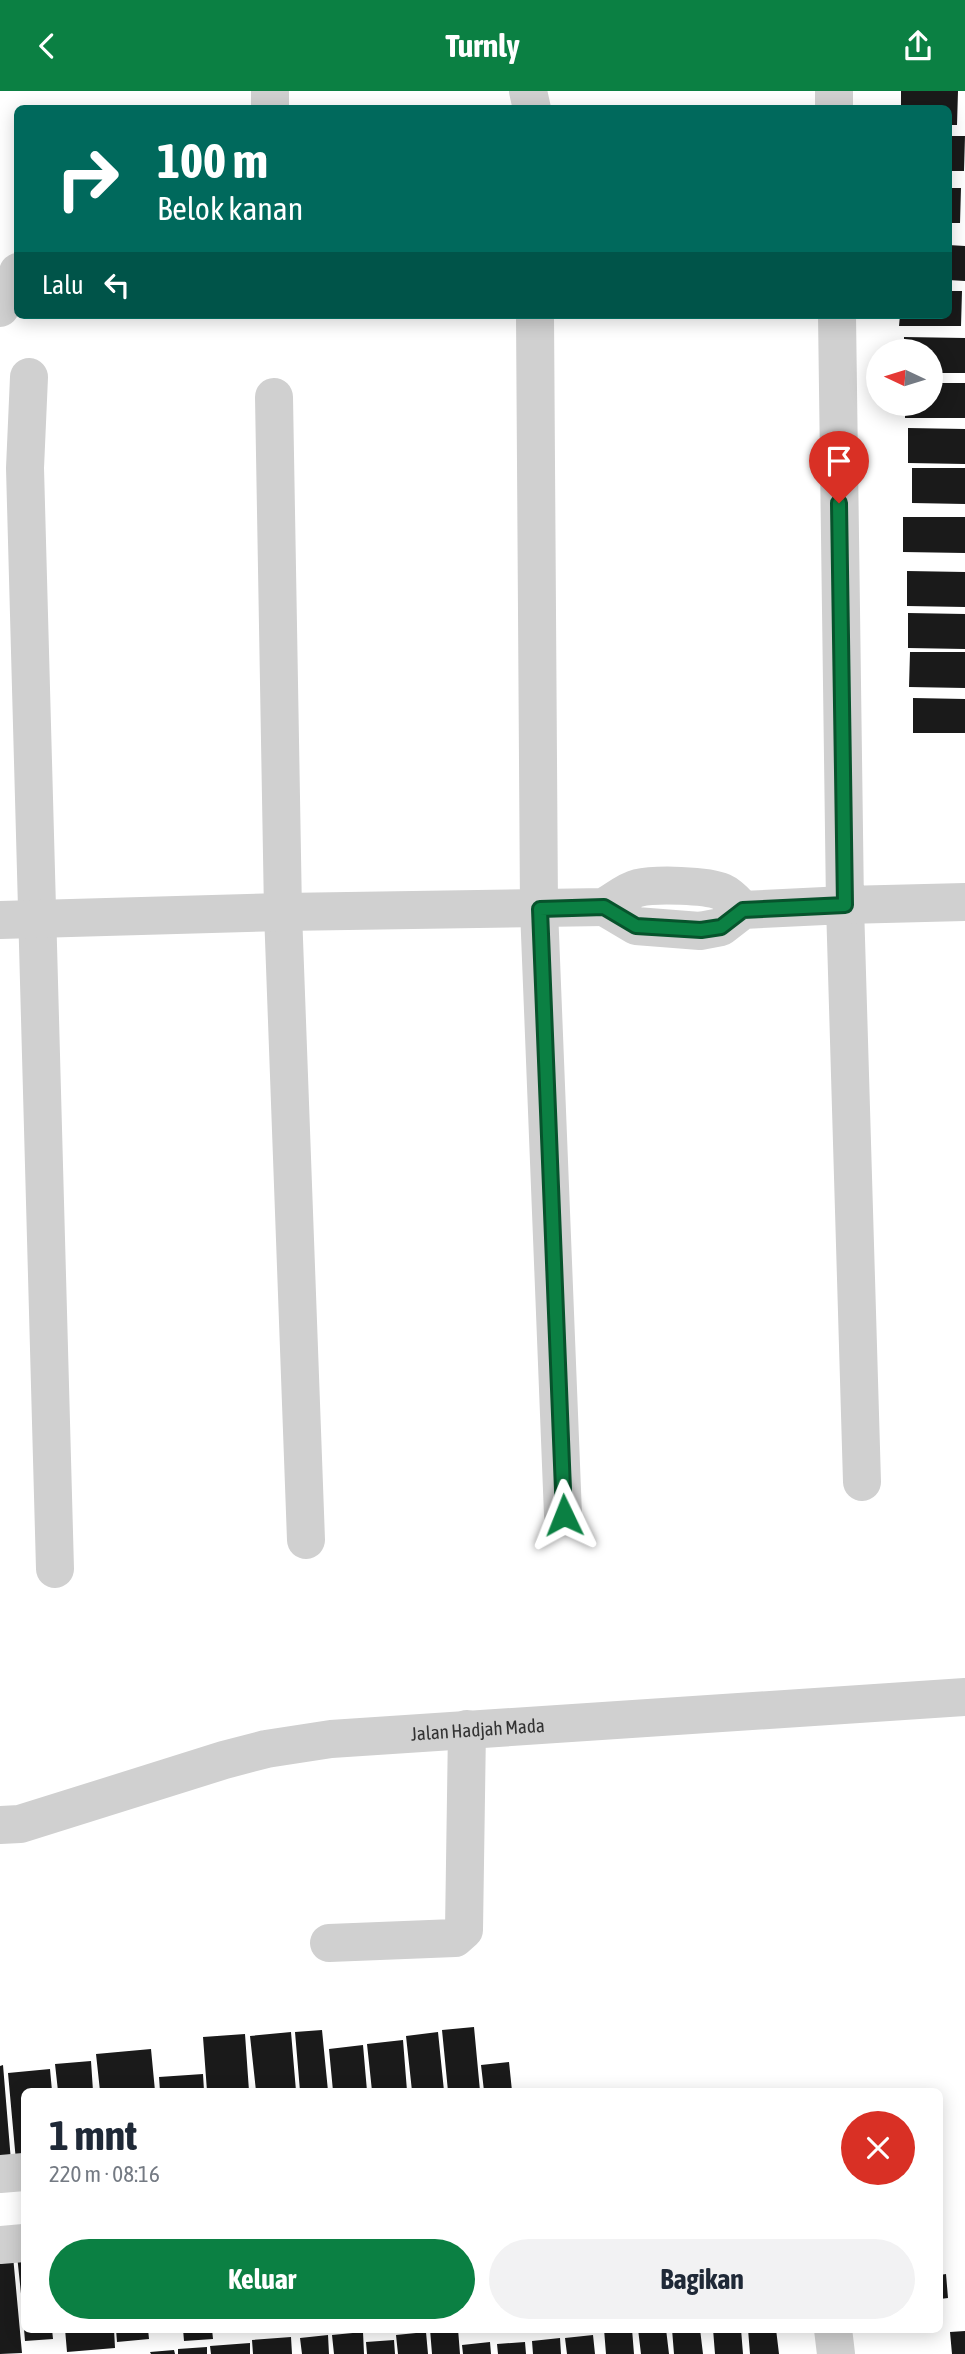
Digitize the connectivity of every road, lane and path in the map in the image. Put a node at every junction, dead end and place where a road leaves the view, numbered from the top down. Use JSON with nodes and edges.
{"nodes":[{"id":1,"x":14,"y":286,"type":"edge"},
{"id":2,"x":0,"y":308,"type":"edge"},
{"id":3,"x":535,"y":319,"type":"edge"},
{"id":4,"x":837,"y":319,"type":"edge"},
{"id":5,"x":29,"y":377,"type":"dead end"},
{"id":6,"x":274,"y":397,"type":"dead end"},
{"id":7,"x":965,"y":902,"type":"edge"},
{"id":8,"x":845,"y":905,"type":"junction"},
{"id":9,"x":540,"y":909,"type":"junction"},
{"id":10,"x":283,"y":912,"type":"junction"},
{"id":11,"x":19,"y":919,"type":"edge"},
{"id":12,"x":862,"y":1482,"type":"dead end"},
{"id":13,"x":564,"y":1515,"type":"dead end"},
{"id":14,"x":306,"y":1540,"type":"dead end"},
{"id":15,"x":55,"y":1569,"type":"dead end"},
{"id":16,"x":965,"y":1697,"type":"edge"},
{"id":17,"x":467,"y":1729,"type":"junction"},
{"id":18,"x":0,"y":1825,"type":"edge"},
{"id":19,"x":329,"y":1943,"type":"dead end"},
{"id":20,"x":21,"y":2172,"type":"edge"},
{"id":21,"x":0,"y":2174,"type":"edge"},
{"id":22,"x":21,"y":2243,"type":"edge"},
{"id":23,"x":0,"y":2245,"type":"edge"},
{"id":24,"x":834,"y":2333,"type":"edge"},
{"id":25,"x":836,"y":2354,"type":"edge"}],
"edges":[{"from":1,"to":2,"type":"street"},
{"from":3,"to":9,"type":"street"},
{"from":4,"to":8,"type":"street"},
{"from":5,"to":11,"type":"street"},
{"from":6,"to":10,"type":"street"},
{"from":7,"to":8,"type":"street"},
{"from":8,"to":9,"type":"street"},
{"from":8,"to":12,"type":"street"},
{"from":9,"to":10,"type":"street"},
{"from":9,"to":13,"type":"street"},
{"from":10,"to":11,"type":"street"},
{"from":10,"to":14,"type":"street"},
{"from":11,"to":15,"type":"street"},
{"from":16,"to":17,"type":"street","name":"Jalan Hadjah Mada"},
{"from":17,"to":18,"type":"street","name":"Jalan Hadjah Mada"},
{"from":17,"to":19,"type":"street"},
{"from":20,"to":21,"type":"street"},
{"from":22,"to":23,"type":"street"},
{"from":24,"to":25,"type":"street"}]}
